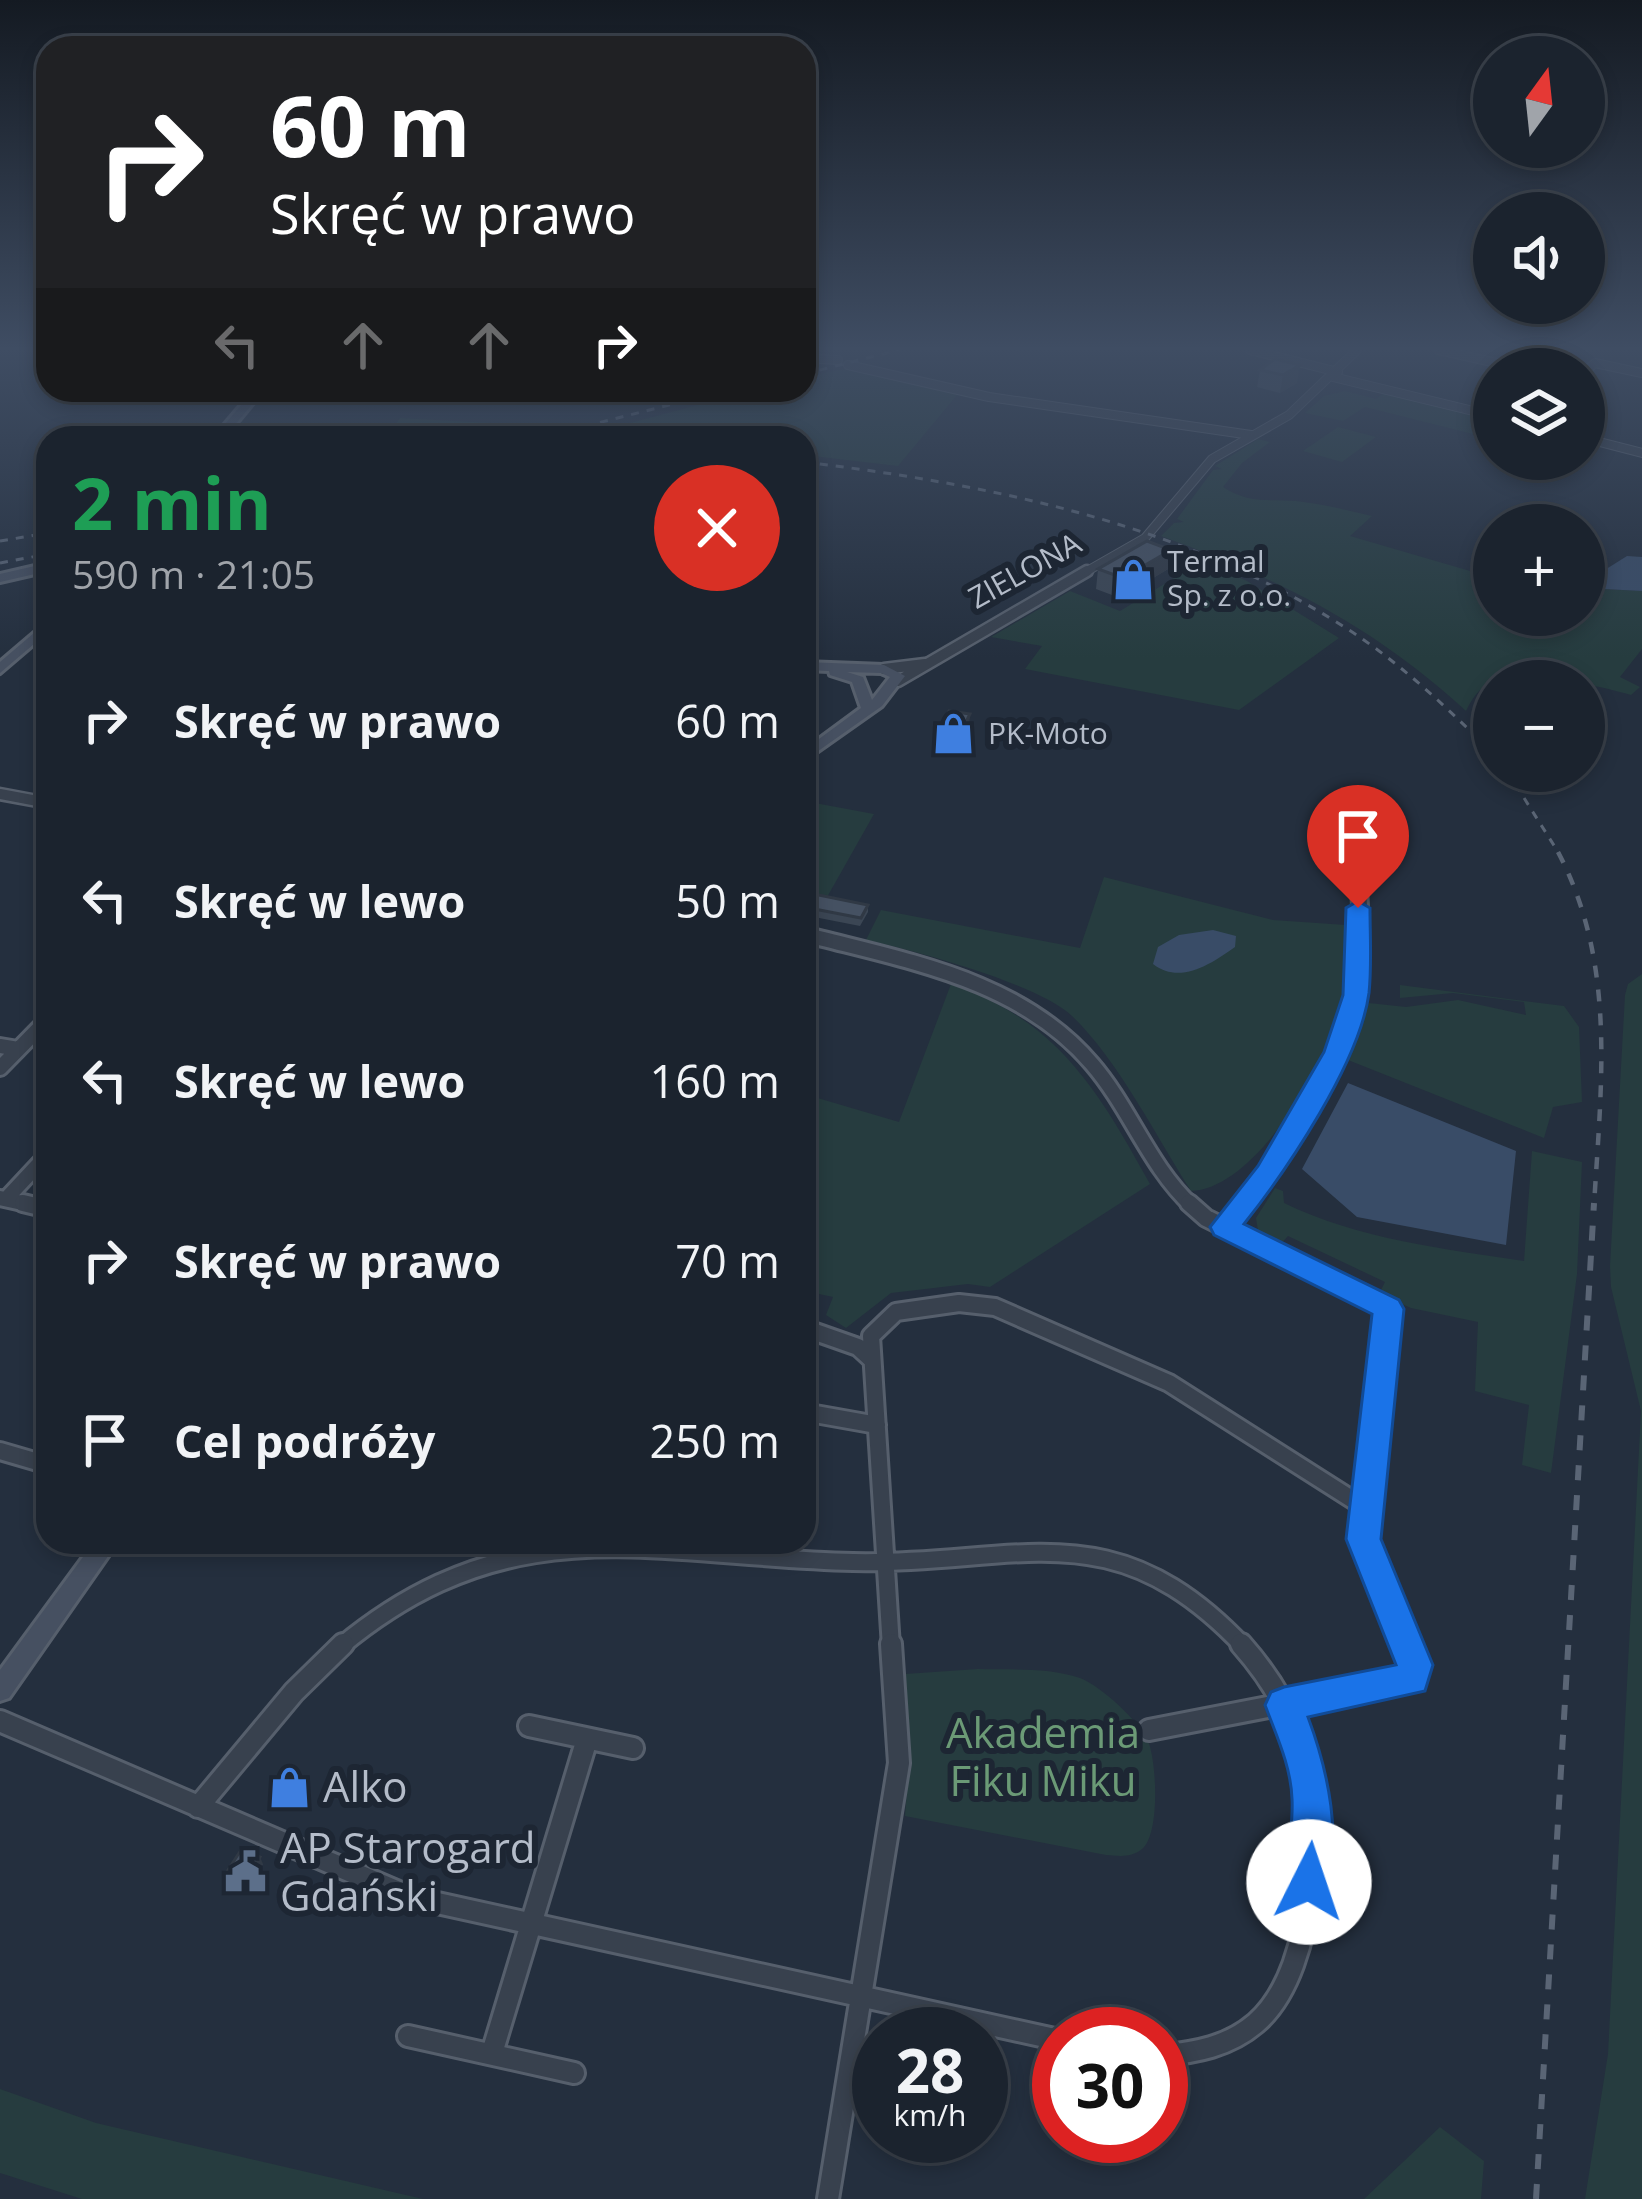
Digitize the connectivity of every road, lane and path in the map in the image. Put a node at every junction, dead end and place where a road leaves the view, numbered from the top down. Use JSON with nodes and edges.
{"nodes":[{"id":1,"x":1226,"y":453,"type":"edge"},
{"id":2,"x":36,"y":570,"type":"edge"},
{"id":3,"x":0,"y":578,"type":"edge"},
{"id":4,"x":36,"y":636,"type":"edge"},
{"id":5,"x":931,"y":663,"type":"junction"},
{"id":6,"x":816,"y":666,"type":"edge"},
{"id":7,"x":816,"y":667,"type":"edge"},
{"id":8,"x":0,"y":668,"type":"edge"},
{"id":9,"x":879,"y":669,"type":"junction"},
{"id":10,"x":860,"y":682,"type":"junction"},
{"id":11,"x":896,"y":683,"type":"junction"},
{"id":12,"x":868,"y":708,"type":"junction"},
{"id":13,"x":816,"y":748,"type":"edge"},
{"id":14,"x":0,"y":794,"type":"edge"},
{"id":15,"x":1360,"y":797,"type":"dead end"},
{"id":16,"x":36,"y":801,"type":"edge"},
{"id":17,"x":816,"y":937,"type":"edge"},
{"id":18,"x":36,"y":1031,"type":"edge"},
{"id":19,"x":0,"y":1046,"type":"edge"},
{"id":20,"x":18,"y":1049,"type":"junction"},
{"id":21,"x":0,"y":1068,"type":"edge"},
{"id":22,"x":36,"y":1166,"type":"edge"},
{"id":23,"x":3,"y":1199,"type":"edge"},
{"id":24,"x":36,"y":1206,"type":"edge"},
{"id":25,"x":1225,"y":1227,"type":"junction"},
{"id":26,"x":816,"y":1332,"type":"edge"},
{"id":27,"x":871,"y":1359,"type":"junction"},
{"id":28,"x":816,"y":1414,"type":"edge"},
{"id":29,"x":877,"y":1426,"type":"junction"},
{"id":30,"x":0,"y":1451,"type":"edge"},
{"id":31,"x":36,"y":1462,"type":"edge"},
{"id":32,"x":1364,"y":1507,"type":"junction"},
{"id":33,"x":98,"y":1554,"type":"edge"},
{"id":34,"x":488,"y":1554,"type":"edge"},
{"id":35,"x":767,"y":1554,"type":"edge"},
{"id":36,"x":887,"y":1562,"type":"junction"},
{"id":37,"x":0,"y":1690,"type":"edge"},
{"id":38,"x":1284,"y":1705,"type":"junction"},
{"id":39,"x":0,"y":1721,"type":"edge"},
{"id":40,"x":529,"y":1726,"type":"dead end"},
{"id":41,"x":1149,"y":1730,"type":"dead end"},
{"id":42,"x":587,"y":1739,"type":"junction"},
{"id":43,"x":633,"y":1748,"type":"dead end"},
{"id":44,"x":198,"y":1807,"type":"junction"},
{"id":45,"x":530,"y":1926,"type":"junction"},
{"id":46,"x":862,"y":1997,"type":"junction"},
{"id":47,"x":1032,"y":2034,"type":"edge"},
{"id":48,"x":408,"y":2036,"type":"dead end"},
{"id":49,"x":492,"y":2053,"type":"junction"},
{"id":50,"x":1188,"y":2053,"type":"edge"},
{"id":51,"x":574,"y":2073,"type":"dead end"},
{"id":52,"x":828,"y":2199,"type":"edge"}],
"edges":[{"from":1,"to":5,"type":"street","name":"ZIELONA"},
{"from":2,"to":3,"type":"street"},
{"from":4,"to":8,"type":"street"},
{"from":5,"to":9,"type":"street","name":"ZIELONA"},
{"from":5,"to":11,"type":"street","name":"ZIELONA"},
{"from":6,"to":9,"type":"street"},
{"from":7,"to":10,"type":"street"},
{"from":9,"to":10,"type":"street","name":"ZIELONA"},
{"from":9,"to":11,"type":"street"},
{"from":10,"to":11,"type":"street"},
{"from":10,"to":12,"type":"street"},
{"from":11,"to":12,"type":"street","name":"ZIELONA"},
{"from":12,"to":13,"type":"street","name":"ZIELONA"},
{"from":14,"to":16,"type":"street"},
{"from":15,"to":25,"type":"street"},
{"from":17,"to":25,"type":"street"},
{"from":18,"to":20,"type":"street"},
{"from":19,"to":20,"type":"street"},
{"from":20,"to":21,"type":"street"},
{"from":22,"to":23,"type":"street"},
{"from":23,"to":24,"type":"street"},
{"from":25,"to":32,"type":"street"},
{"from":26,"to":27,"type":"street"},
{"from":27,"to":29,"type":"street"},
{"from":27,"to":32,"type":"street"},
{"from":28,"to":29,"type":"street"},
{"from":29,"to":36,"type":"street"},
{"from":30,"to":31,"type":"street"},
{"from":32,"to":38,"type":"street"},
{"from":33,"to":37,"type":"street"},
{"from":34,"to":44,"type":"street"},
{"from":35,"to":36,"type":"street"},
{"from":36,"to":38,"type":"street"},
{"from":36,"to":46,"type":"street"},
{"from":38,"to":41,"type":"street"},
{"from":38,"to":50,"type":"street"},
{"from":39,"to":44,"type":"street"},
{"from":40,"to":42,"type":"street"},
{"from":42,"to":43,"type":"street"},
{"from":42,"to":45,"type":"street"},
{"from":44,"to":45,"type":"street"},
{"from":45,"to":46,"type":"street"},
{"from":45,"to":49,"type":"street"},
{"from":46,"to":47,"type":"street"},
{"from":46,"to":52,"type":"street"},
{"from":48,"to":49,"type":"street"},
{"from":49,"to":51,"type":"street"}]}
